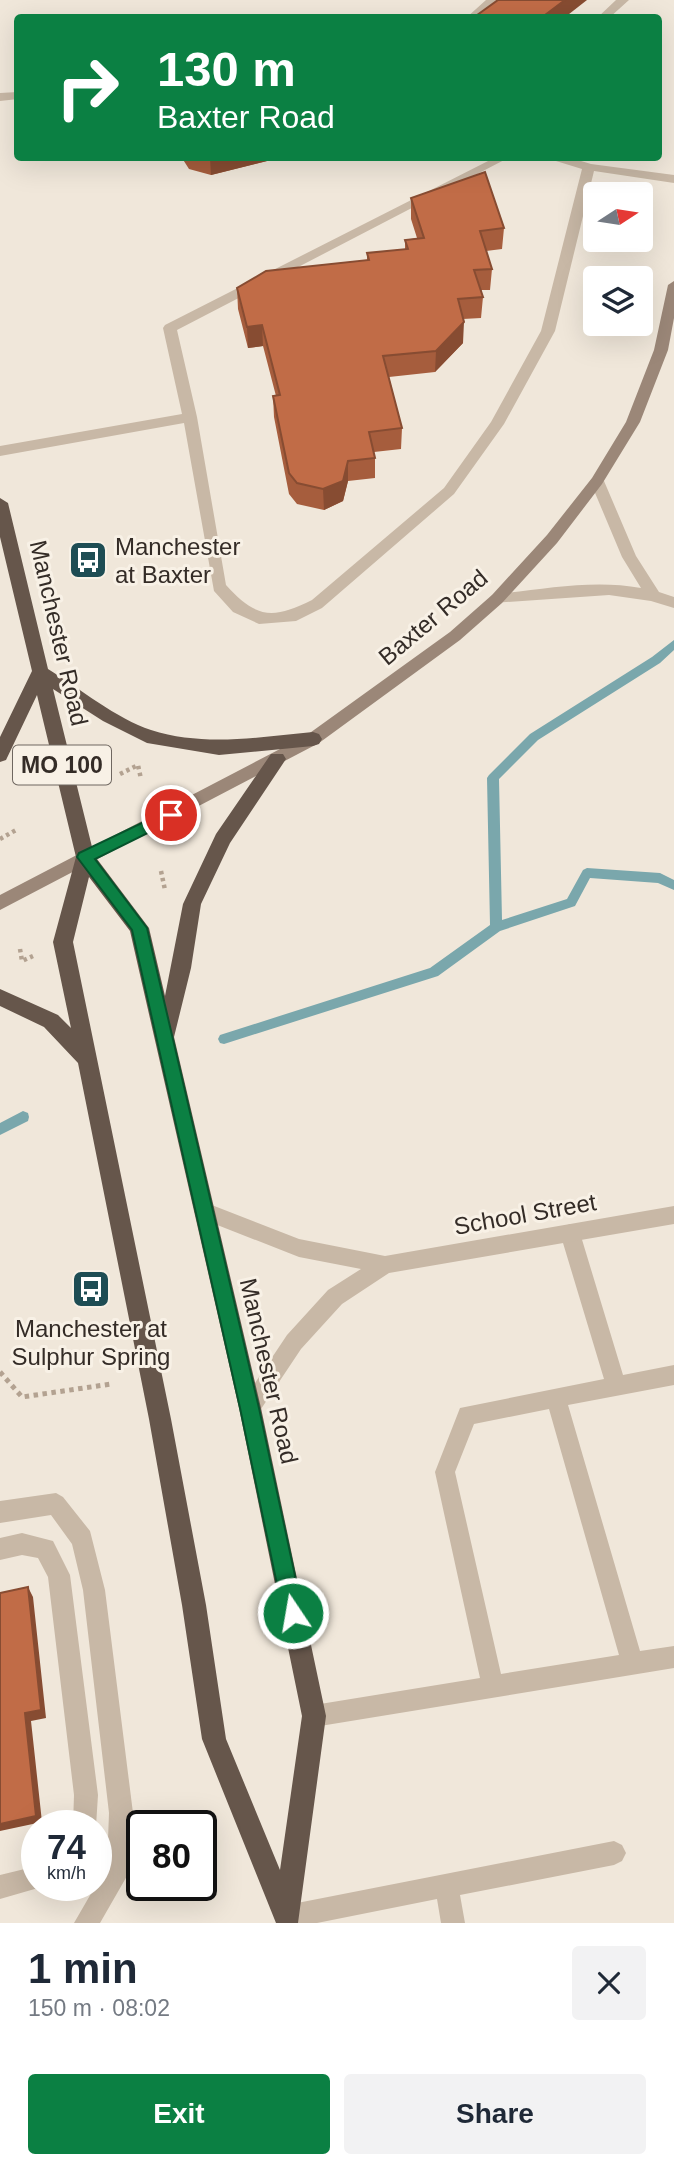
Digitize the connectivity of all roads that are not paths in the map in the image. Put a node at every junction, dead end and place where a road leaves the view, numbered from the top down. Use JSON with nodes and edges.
{"nodes":[{"id":1,"x":493,"y":0,"type":"edge"},
{"id":2,"x":623,"y":0,"type":"edge"},
{"id":3,"x":476,"y":14,"type":"edge"},
{"id":4,"x":606,"y":14,"type":"edge"},
{"id":5,"x":496,"y":161,"type":"edge"},
{"id":6,"x":570,"y":161,"type":"edge"},
{"id":7,"x":589,"y":167,"type":"junction"},
{"id":8,"x":674,"y":179,"type":"edge"},
{"id":9,"x":674,"y":285,"type":"edge"},
{"id":10,"x":190,"y":417,"type":"junction"},
{"id":11,"x":0,"y":451,"type":"edge"},
{"id":12,"x":597,"y":481,"type":"junction"},
{"id":13,"x":0,"y":503,"type":"edge"},
{"id":14,"x":652,"y":593,"type":"junction"},
{"id":15,"x":497,"y":599,"type":"junction"},
{"id":16,"x":674,"y":603,"type":"edge"},
{"id":17,"x":40,"y":672,"type":"junction"},
{"id":18,"x":313,"y":739,"type":"junction"},
{"id":19,"x":0,"y":755,"type":"edge"},
{"id":20,"x":277,"y":759,"type":"junction"},
{"id":21,"x":85,"y":857,"type":"junction"},
{"id":22,"x":0,"y":903,"type":"edge"},
{"id":23,"x":0,"y":997,"type":"edge"},
{"id":24,"x":164,"y":1039,"type":"junction"},
{"id":25,"x":86,"y":1058,"type":"junction"},
{"id":26,"x":204,"y":1211,"type":"junction"},
{"id":27,"x":674,"y":1215,"type":"edge"},
{"id":28,"x":570,"y":1233,"type":"junction"},
{"id":29,"x":385,"y":1265,"type":"junction"},
{"id":30,"x":674,"y":1375,"type":"edge"},
{"id":31,"x":616,"y":1386,"type":"junction"},
{"id":32,"x":556,"y":1398,"type":"junction"},
{"id":33,"x":250,"y":1408,"type":"junction"},
{"id":34,"x":0,"y":1513,"type":"edge"},
{"id":35,"x":0,"y":1549,"type":"edge"},
{"id":36,"x":674,"y":1657,"type":"edge"},
{"id":37,"x":633,"y":1664,"type":"junction"},
{"id":38,"x":493,"y":1687,"type":"junction"},
{"id":39,"x":314,"y":1716,"type":"junction"},
{"id":40,"x":86,"y":1810,"type":"edge"},
{"id":41,"x":614,"y":1853,"type":"dead end"},
{"id":42,"x":21,"y":1882,"type":"edge"},
{"id":43,"x":447,"y":1886,"type":"junction"},
{"id":44,"x":0,"y":1887,"type":"edge"},
{"id":45,"x":287,"y":1920,"type":"edge"},
{"id":46,"x":86,"y":1923,"type":"edge"},
{"id":47,"x":453,"y":1923,"type":"edge"}],
"edges":[{"from":1,"to":3,"type":"street"},
{"from":2,"to":4,"type":"street"},
{"from":5,"to":10,"type":"street"},
{"from":6,"to":7,"type":"street"},
{"from":7,"to":8,"type":"street"},
{"from":7,"to":10,"type":"street"},
{"from":9,"to":12,"type":"main road","name":"Baxter Road"},
{"from":10,"to":11,"type":"street"},
{"from":12,"to":14,"type":"street"},
{"from":12,"to":15,"type":"main road","name":"Baxter Road"},
{"from":13,"to":17,"type":"highway","name":"Manchester Road","number":"MO 100"},
{"from":14,"to":15,"type":"street"},
{"from":14,"to":16,"type":"street"},
{"from":15,"to":18,"type":"main road","name":"Baxter Road"},
{"from":17,"to":18,"type":"highway"},
{"from":17,"to":19,"type":"highway"},
{"from":17,"to":21,"type":"highway","name":"Manchester Road","number":"MO 100"},
{"from":18,"to":20,"type":"main road","name":"Baxter Road"},
{"from":20,"to":21,"type":"main road","name":"Baxter Road"},
{"from":20,"to":24,"type":"highway"},
{"from":21,"to":22,"type":"main road","name":"Baxter Road"},
{"from":21,"to":24,"type":"highway","name":"Manchester Road","number":"MO 100"},
{"from":21,"to":25,"type":"highway","name":"Manchester Road","number":"MO 100"},
{"from":23,"to":25,"type":"highway"},
{"from":24,"to":26,"type":"highway","name":"Manchester Road","number":"MO 100"},
{"from":25,"to":45,"type":"highway","name":"Manchester Road","number":"MO 100"},
{"from":26,"to":29,"type":"street","name":"School Street"},
{"from":26,"to":33,"type":"highway","name":"Manchester Road","number":"MO 100"},
{"from":27,"to":28,"type":"street","name":"School Street"},
{"from":28,"to":29,"type":"street","name":"School Street"},
{"from":28,"to":31,"type":"street"},
{"from":29,"to":33,"type":"street","name":"School Street"},
{"from":30,"to":31,"type":"street"},
{"from":31,"to":32,"type":"street"},
{"from":32,"to":37,"type":"street"},
{"from":32,"to":38,"type":"street"},
{"from":33,"to":39,"type":"highway","name":"Manchester Road","number":"MO 100"},
{"from":34,"to":46,"type":"street"},
{"from":35,"to":40,"type":"street"},
{"from":36,"to":37,"type":"street"},
{"from":37,"to":38,"type":"street"},
{"from":38,"to":39,"type":"street"},
{"from":39,"to":45,"type":"highway","name":"Manchester Road","number":"MO 100"},
{"from":41,"to":43,"type":"street"},
{"from":42,"to":44,"type":"street"},
{"from":43,"to":45,"type":"street"},
{"from":43,"to":47,"type":"street"}]}
